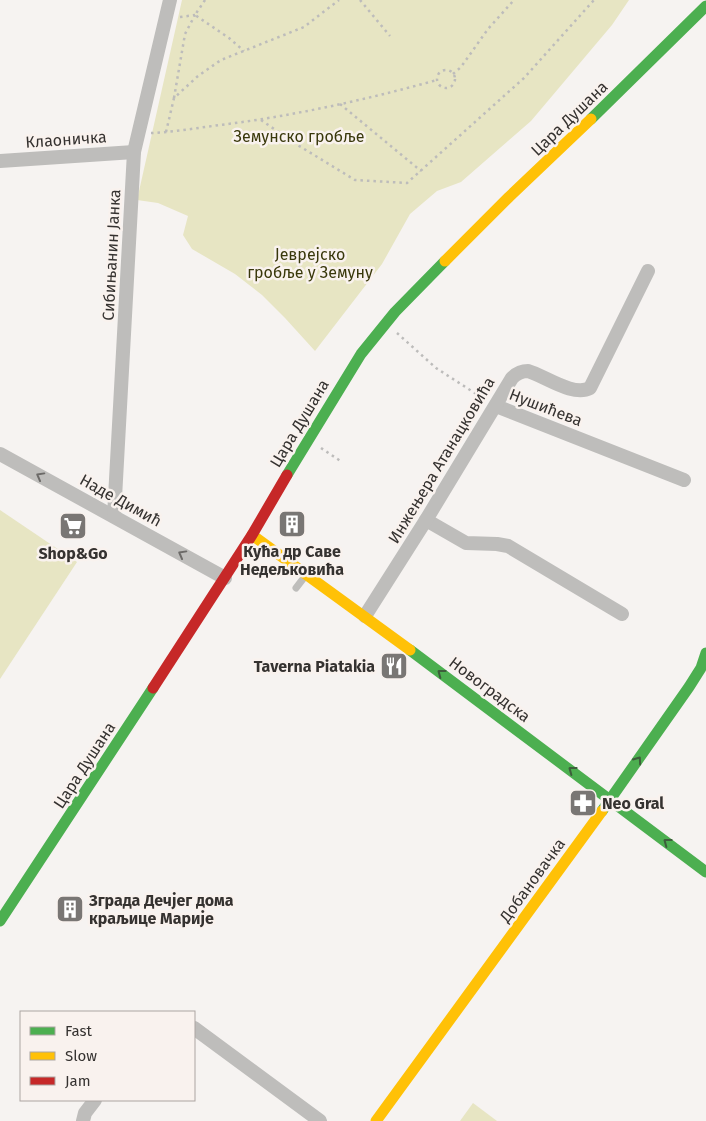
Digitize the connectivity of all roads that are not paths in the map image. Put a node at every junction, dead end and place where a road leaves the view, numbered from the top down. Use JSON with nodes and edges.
{"nodes":[{"id":1,"x":170,"y":0,"type":"edge"},
{"id":2,"x":706,"y":6,"type":"edge"},
{"id":3,"x":134,"y":152,"type":"junction"},
{"id":4,"x":0,"y":162,"type":"edge"},
{"id":5,"x":648,"y":270,"type":"dead end"},
{"id":6,"x":496,"y":406,"type":"junction"},
{"id":7,"x":0,"y":454,"type":"edge"},
{"id":8,"x":684,"y":480,"type":"dead end"},
{"id":9,"x":114,"y":516,"type":"junction"},
{"id":10,"x":426,"y":520,"type":"junction"},
{"id":11,"x":252,"y":536,"type":"junction"},
{"id":12,"x":306,"y":574,"type":"junction"},
{"id":13,"x":225,"y":578,"type":"junction"},
{"id":14,"x":296,"y":588,"type":"dead end"},
{"id":15,"x":622,"y":614,"type":"dead end"},
{"id":16,"x":365,"y":616,"type":"junction"},
{"id":17,"x":706,"y":653,"type":"edge"},
{"id":18,"x":610,"y":800,"type":"junction"},
{"id":19,"x":706,"y":872,"type":"edge"},
{"id":20,"x":0,"y":921,"type":"edge"},
{"id":21,"x":195,"y":1029,"type":"edge"},
{"id":22,"x":94,"y":1101,"type":"edge"},
{"id":23,"x":84,"y":1121,"type":"edge"},
{"id":24,"x":320,"y":1121,"type":"edge"},
{"id":25,"x":376,"y":1121,"type":"edge"}],
"edges":[{"from":1,"to":3,"type":"street","name":"Сибињанин Јанка"},
{"from":2,"to":11,"type":"main road","name":"Цара Душана"},
{"from":3,"to":4,"type":"street","name":"Клаоничка"},
{"from":3,"to":9,"type":"street","name":"Сибињанин Јанка"},
{"from":5,"to":6,"type":"street","name":"Инжењера Атанацковића"},
{"from":6,"to":8,"type":"street","name":"Нушићева"},
{"from":6,"to":10,"type":"street","name":"Инжењера Атанацковића"},
{"from":9,"to":7,"type":"street","name":"Наде Димић","one_way":true},
{"from":13,"to":9,"type":"street","name":"Наде Димић","one_way":true},
{"from":10,"to":15,"type":"street"},
{"from":10,"to":16,"type":"street","name":"Инжењера Атанацковића"},
{"from":11,"to":12,"type":"main road","name":"Новоградска"},
{"from":11,"to":13,"type":"main road","name":"Цара Душана"},
{"from":12,"to":14,"type":"lane"},
{"from":12,"to":16,"type":"main road","name":"Новоградска"},
{"from":13,"to":20,"type":"main road","name":"Цара Душана"},
{"from":18,"to":16,"type":"main road","name":"Новоградска","one_way":true},
{"from":18,"to":17,"type":"main road","name":"Добановачка","one_way":true},
{"from":19,"to":18,"type":"main road","name":"Новоградска","one_way":true},
{"from":18,"to":25,"type":"main road","name":"Добановачка"},
{"from":21,"to":24,"type":"street"},
{"from":22,"to":23,"type":"street"}]}
